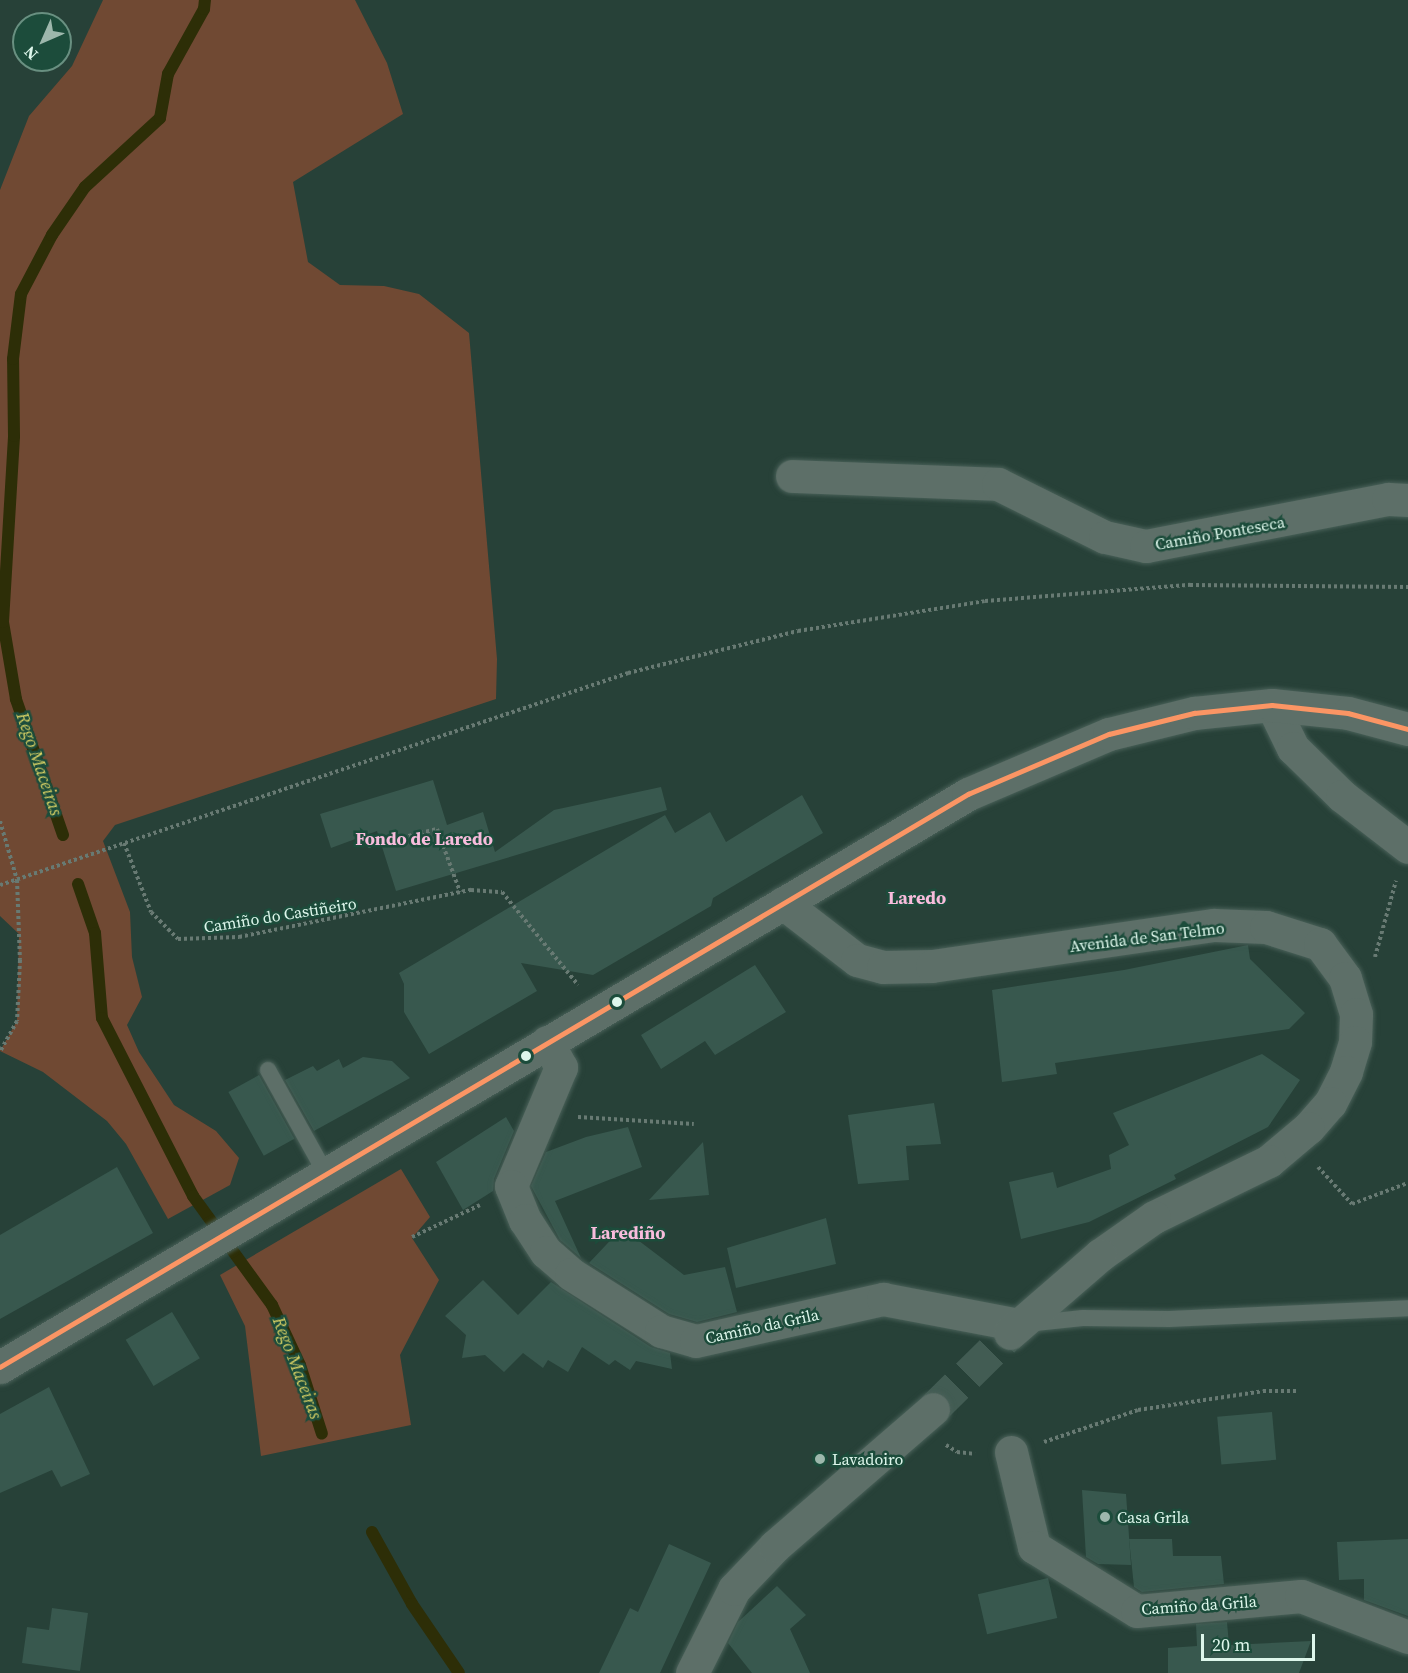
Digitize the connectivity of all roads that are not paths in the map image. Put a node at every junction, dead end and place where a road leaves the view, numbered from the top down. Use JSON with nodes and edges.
{"nodes":[{"id":1,"x":792,"y":476,"type":"dead end"},
{"id":2,"x":1408,"y":500,"type":"edge"},
{"id":3,"x":1272,"y":705,"type":"junction"},
{"id":4,"x":1408,"y":729,"type":"edge"},
{"id":5,"x":1408,"y":847,"type":"edge"},
{"id":6,"x":783,"y":903,"type":"junction"},
{"id":7,"x":547,"y":1042,"type":"junction"},
{"id":8,"x":268,"y":1070,"type":"dead end"},
{"id":9,"x":326,"y":1174,"type":"junction"},
{"id":10,"x":1408,"y":1308,"type":"edge"},
{"id":11,"x":1015,"y":1329,"type":"junction"},
{"id":12,"x":0,"y":1367,"type":"edge"},
{"id":13,"x":933,"y":1408,"type":"tunnel mouth"},
{"id":14,"x":1011,"y":1452,"type":"road end"},
{"id":15,"x":1408,"y":1637,"type":"edge"},
{"id":16,"x":692,"y":1673,"type":"edge"}],
"edges":[{"from":1,"to":2,"type":"street","name":"Camiño Ponteseca"},
{"from":3,"to":4,"type":"street"},
{"from":3,"to":5,"type":"street"},
{"from":3,"to":6,"type":"street"},
{"from":6,"to":7,"type":"street"},
{"from":6,"to":11,"type":"street","name":"Avenida de San Telmo"},
{"from":7,"to":9,"type":"street"},
{"from":7,"to":11,"type":"street","name":"Camiño da Grila"},
{"from":8,"to":9,"type":"lane"},
{"from":9,"to":12,"type":"street"},
{"from":10,"to":11,"type":"lane"},
{"from":13,"to":16,"type":"street"},
{"from":14,"to":15,"type":"street","name":"Camiño da Grila"}]}
